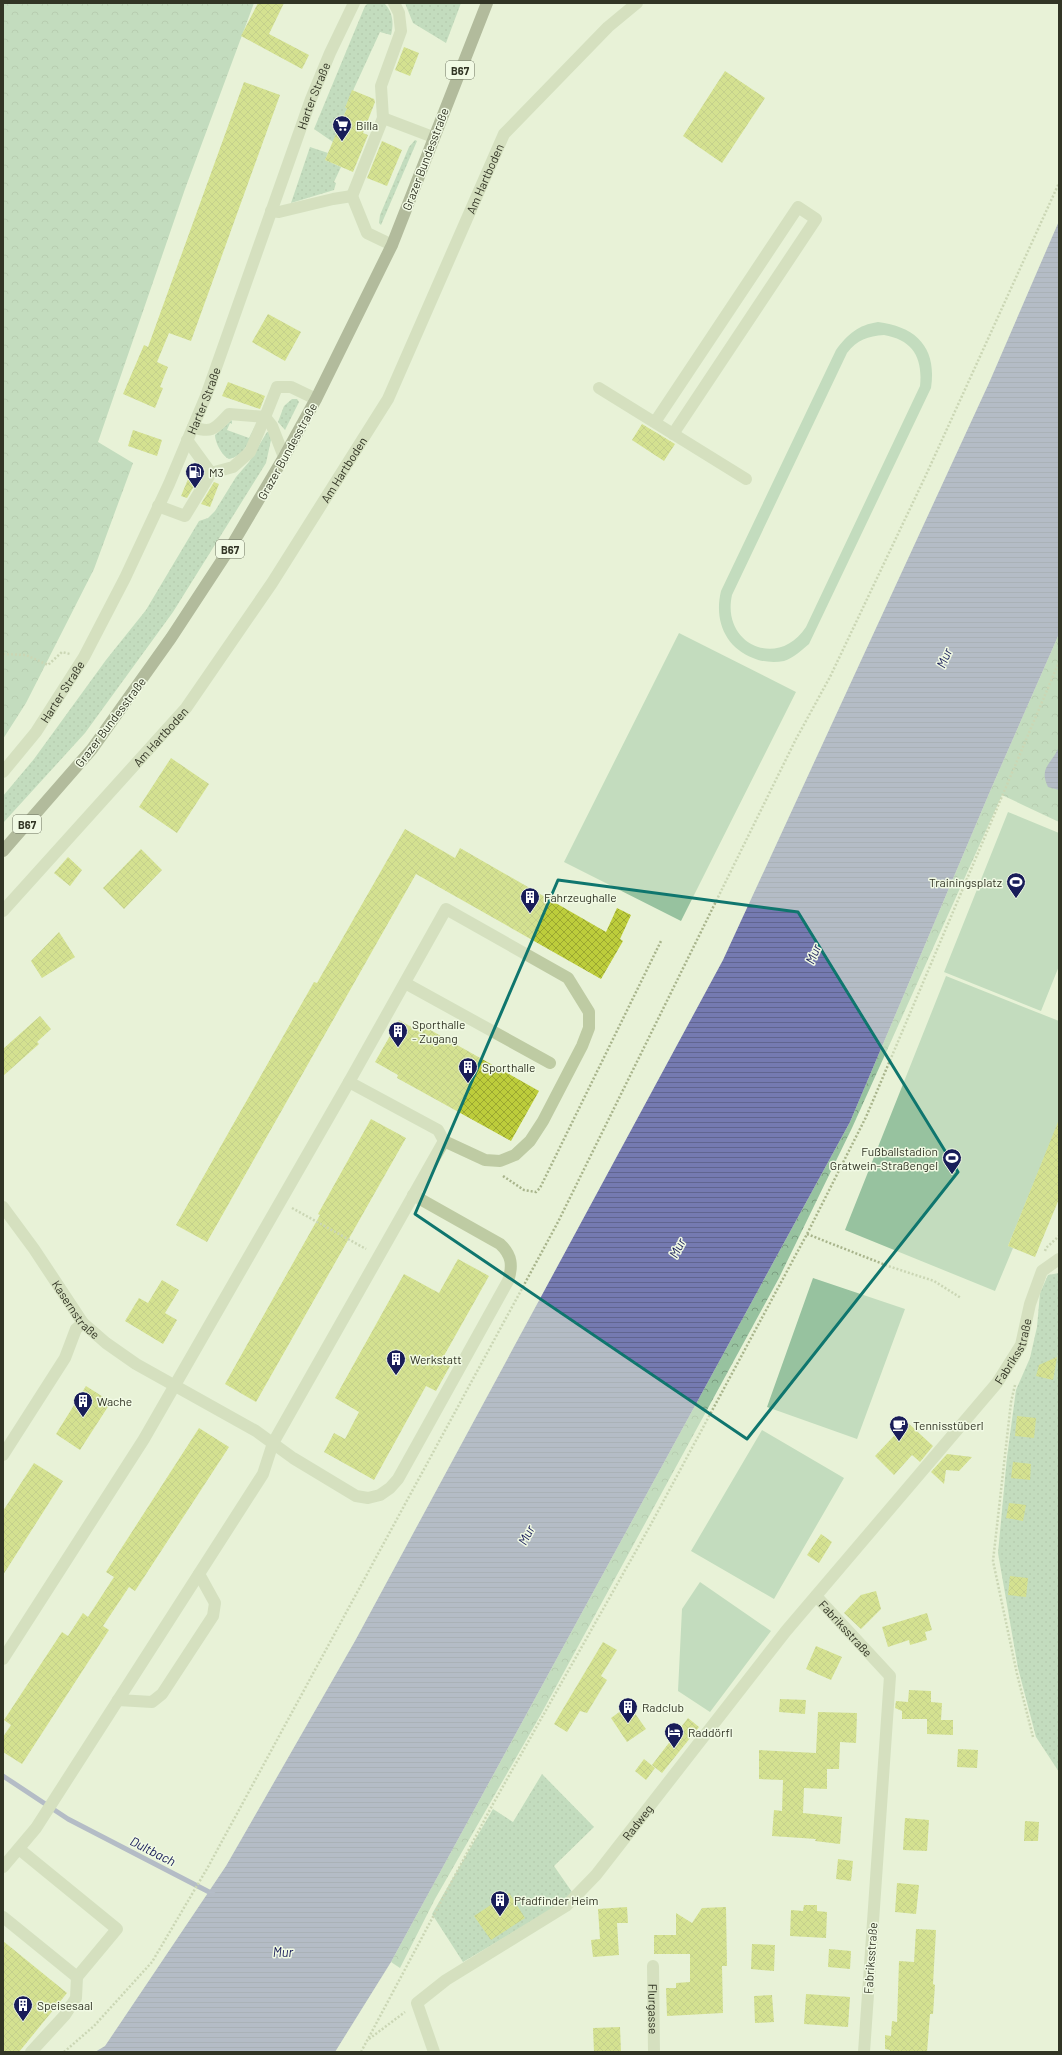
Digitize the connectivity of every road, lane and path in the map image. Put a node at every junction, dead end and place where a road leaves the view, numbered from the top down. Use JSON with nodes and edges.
{"nodes":[{"id":1,"x":354,"y":3,"type":"edge"},
{"id":2,"x":394,"y":3,"type":"edge"},
{"id":3,"x":487,"y":3,"type":"edge"},
{"id":4,"x":637,"y":3,"type":"edge"},
{"id":5,"x":383,"y":118,"type":"junction"},
{"id":6,"x":433,"y":137,"type":"junction"},
{"id":7,"x":1059,"y":183,"type":"edge"},
{"id":8,"x":352,"y":196,"type":"junction"},
{"id":9,"x":271,"y":211,"type":"junction"},
{"id":10,"x":392,"y":245,"type":"junction"},
{"id":11,"x":599,"y":388,"type":"dead end"},
{"id":12,"x":316,"y":400,"type":"junction"},
{"id":13,"x":265,"y":417,"type":"junction"},
{"id":14,"x":655,"y":422,"type":"junction"},
{"id":15,"x":193,"y":427,"type":"junction"},
{"id":16,"x":673,"y":434,"type":"junction"},
{"id":17,"x":188,"y":440,"type":"junction"},
{"id":18,"x":284,"y":457,"type":"junction"},
{"id":19,"x":211,"y":473,"type":"junction"},
{"id":20,"x":746,"y":479,"type":"dead end"},
{"id":21,"x":158,"y":506,"type":"junction"},
{"id":22,"x":3,"y":654,"type":"edge"},
{"id":23,"x":84,"y":657,"type":"junction"},
{"id":24,"x":1059,"y":662,"type":"edge"},
{"id":25,"x":796,"y":739,"type":"dead end"},
{"id":26,"x":3,"y":772,"type":"edge"},
{"id":27,"x":3,"y":851,"type":"edge"},
{"id":28,"x":3,"y":911,"type":"edge"},
{"id":29,"x":661,"y":942,"type":"dead end"},
{"id":30,"x":405,"y":983,"type":"junction"},
{"id":31,"x":550,"y":1063,"type":"dead end"},
{"id":32,"x":349,"y":1082,"type":"junction"},
{"id":33,"x":444,"y":1141,"type":"junction"},
{"id":34,"x":493,"y":1161,"type":"junction"},
{"id":35,"x":413,"y":1195,"type":"junction"},
{"id":36,"x":281,"y":1202,"type":"junction"},
{"id":37,"x":3,"y":1207,"type":"edge"},
{"id":38,"x":807,"y":1234,"type":"junction"},
{"id":39,"x":379,"y":1256,"type":"junction"},
{"id":40,"x":1059,"y":1259,"type":"edge"},
{"id":41,"x":961,"y":1298,"type":"dead end"},
{"id":42,"x":83,"y":1323,"type":"junction"},
{"id":43,"x":175,"y":1384,"type":"junction"},
{"id":44,"x":1015,"y":1384,"type":"dead end"},
{"id":45,"x":6,"y":1442,"type":"edge"},
{"id":46,"x":273,"y":1443,"type":"junction"},
{"id":47,"x":3,"y":1455,"type":"edge"},
{"id":48,"x":199,"y":1574,"type":"junction"},
{"id":49,"x":816,"y":1596,"type":"junction"},
{"id":50,"x":3,"y":1659,"type":"edge"},
{"id":51,"x":118,"y":1700,"type":"junction"},
{"id":52,"x":1033,"y":1737,"type":"dead end"},
{"id":53,"x":19,"y":1849,"type":"junction"},
{"id":54,"x":208,"y":1866,"type":"dead end"},
{"id":55,"x":3,"y":1867,"type":"edge"},
{"id":56,"x":3,"y":1917,"type":"edge"},
{"id":57,"x":654,"y":1966,"type":"dead end"},
{"id":58,"x":77,"y":1976,"type":"junction"},
{"id":59,"x":417,"y":2003,"type":"junction"},
{"id":60,"x":368,"y":2039,"type":"junction"},
{"id":61,"x":31,"y":2052,"type":"edge"},
{"id":62,"x":64,"y":2052,"type":"edge"},
{"id":63,"x":361,"y":2052,"type":"edge"},
{"id":64,"x":434,"y":2052,"type":"edge"},
{"id":65,"x":654,"y":2052,"type":"edge"},
{"id":66,"x":864,"y":2052,"type":"edge"}],
"edges":[{"from":1,"to":9,"type":"street","name":"Harter Straße"},
{"from":2,"to":5,"type":"street"},
{"from":3,"to":6,"type":"main road","name":"Grazer Bundesstraße","number":"B67"},
{"from":4,"to":28,"type":"street","name":"Am Hartboden"},
{"from":5,"to":6,"type":"street"},
{"from":5,"to":8,"type":"street"},
{"from":6,"to":10,"type":"main road","name":"Grazer Bundesstraße","number":"B67"},
{"from":7,"to":25,"type":"path"},
{"from":8,"to":9,"type":"street"},
{"from":8,"to":10,"type":"street"},
{"from":9,"to":15,"type":"street","name":"Harter Straße"},
{"from":10,"to":12,"type":"main road","name":"Grazer Bundesstraße","number":"B67"},
{"from":11,"to":14,"type":"street"},
{"from":12,"to":13,"type":"street"},
{"from":12,"to":18,"type":"main road","name":"Grazer Bundesstraße","number":"B67"},
{"from":13,"to":15,"type":"street"},
{"from":13,"to":18,"type":"street"},
{"from":13,"to":19,"type":"street"},
{"from":14,"to":16,"type":"street"},
{"from":14,"to":16,"type":"street"},
{"from":15,"to":17,"type":"street","name":"Harter Straße"},
{"from":16,"to":20,"type":"street"},
{"from":17,"to":19,"type":"street"},
{"from":17,"to":21,"type":"street","name":"Harter Straße"},
{"from":18,"to":27,"type":"main road","name":"Grazer Bundesstraße","number":"B67"},
{"from":19,"to":21,"type":"street"},
{"from":21,"to":23,"type":"street","name":"Harter Straße"},
{"from":22,"to":23,"type":"path"},
{"from":23,"to":26,"type":"street","name":"Harter Straße"},
{"from":24,"to":38,"type":"path"},
{"from":29,"to":34,"type":"path"},
{"from":30,"to":31,"type":"street"},
{"from":30,"to":32,"type":"street"},
{"from":30,"to":34,"type":"street"},
{"from":32,"to":33,"type":"street"},
{"from":32,"to":36,"type":"street"},
{"from":33,"to":34,"type":"street"},
{"from":33,"to":35,"type":"street"},
{"from":35,"to":39,"type":"street"},
{"from":35,"to":46,"type":"street","name":"Kasernstraße"},
{"from":36,"to":39,"type":"path"},
{"from":36,"to":43,"type":"street"},
{"from":37,"to":42,"type":"street","name":"Kasernstraße"},
{"from":38,"to":41,"type":"path"},
{"from":38,"to":60,"type":"path"},
{"from":39,"to":46,"type":"street"},
{"from":40,"to":49,"type":"street","name":"Fabriksstraße"},
{"from":42,"to":43,"type":"street","name":"Kasernstraße"},
{"from":42,"to":45,"type":"street"},
{"from":43,"to":46,"type":"street","name":"Kasernstraße"},
{"from":43,"to":50,"type":"street"},
{"from":44,"to":52,"type":"path"},
{"from":45,"to":47,"type":"street"},
{"from":46,"to":48,"type":"street"},
{"from":48,"to":51,"type":"street"},
{"from":48,"to":51,"type":"street"},
{"from":49,"to":59,"type":"street","name":"Radweg"},
{"from":49,"to":66,"type":"street","name":"Fabriksstraße"},
{"from":51,"to":53,"type":"street"},
{"from":53,"to":55,"type":"street"},
{"from":53,"to":58,"type":"street"},
{"from":54,"to":62,"type":"path"},
{"from":56,"to":58,"type":"street"},
{"from":57,"to":65,"type":"street","name":"Flurgasse"},
{"from":58,"to":61,"type":"street"},
{"from":59,"to":60,"type":"path"},
{"from":59,"to":64,"type":"street"},
{"from":60,"to":63,"type":"path"}]}
